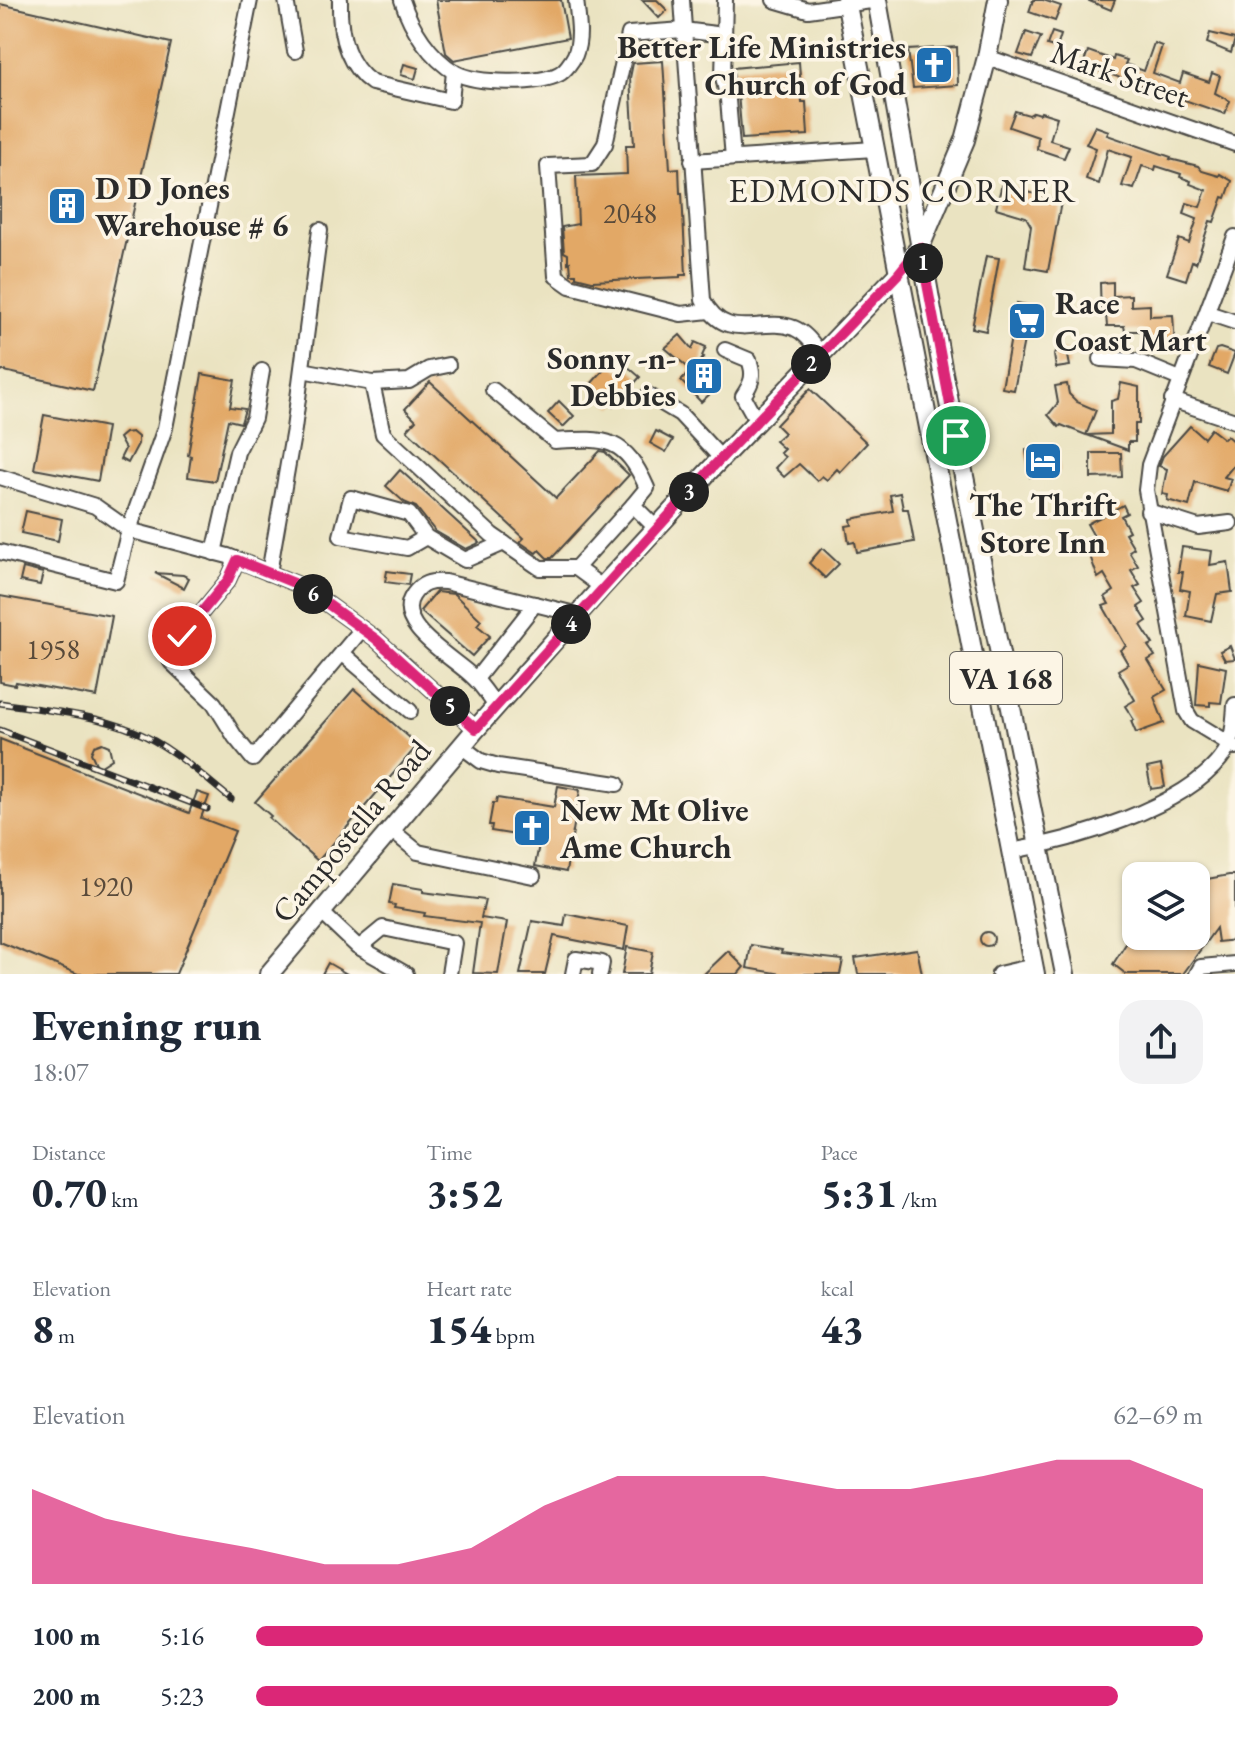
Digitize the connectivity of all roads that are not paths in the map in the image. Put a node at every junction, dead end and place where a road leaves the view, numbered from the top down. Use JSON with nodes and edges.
{"nodes":[{"id":1,"x":250,"y":0,"type":"edge"},
{"id":2,"x":286,"y":0,"type":"edge"},
{"id":3,"x":340,"y":0,"type":"edge"},
{"id":4,"x":402,"y":0,"type":"edge"},
{"id":5,"x":576,"y":0,"type":"edge"},
{"id":6,"x":682,"y":0,"type":"edge"},
{"id":7,"x":725,"y":0,"type":"edge"},
{"id":8,"x":774,"y":0,"type":"edge"},
{"id":9,"x":878,"y":0,"type":"edge"},
{"id":10,"x":993,"y":1,"type":"edge"},
{"id":11,"x":846,"y":3,"type":"edge"},
{"id":12,"x":683,"y":30,"type":"junction"},
{"id":13,"x":724,"y":35,"type":"junction"},
{"id":14,"x":295,"y":51,"type":"dead end"},
{"id":15,"x":987,"y":57,"type":"junction"},
{"id":16,"x":454,"y":72,"type":"junction"},
{"id":17,"x":1235,"y":144,"type":"edge"},
{"id":18,"x":874,"y":149,"type":"junction"},
{"id":19,"x":733,"y":158,"type":"junction"},
{"id":20,"x":692,"y":161,"type":"junction"},
{"id":21,"x":320,"y":230,"type":"dead end"},
{"id":22,"x":1235,"y":237,"type":"edge"},
{"id":23,"x":920,"y":247,"type":"junction"},
{"id":24,"x":898,"y":274,"type":"junction"},
{"id":25,"x":709,"y":311,"type":"junction"},
{"id":26,"x":1208,"y":313,"type":"junction"},
{"id":27,"x":1235,"y":322,"type":"edge"},
{"id":28,"x":725,"y":350,"type":"dead end"},
{"id":29,"x":821,"y":354,"type":"junction"},
{"id":30,"x":1101,"y":359,"type":"dead end"},
{"id":31,"x":448,"y":365,"type":"dead end"},
{"id":32,"x":302,"y":370,"type":"junction"},
{"id":33,"x":262,"y":371,"type":"dead end"},
{"id":34,"x":1180,"y":379,"type":"junction"},
{"id":35,"x":372,"y":383,"type":"junction"},
{"id":36,"x":493,"y":390,"type":"dead end"},
{"id":37,"x":648,"y":395,"type":"dead end"},
{"id":38,"x":1172,"y":400,"type":"junction"},
{"id":39,"x":757,"y":421,"type":"junction"},
{"id":40,"x":1235,"y":421,"type":"edge"},
{"id":41,"x":721,"y":458,"type":"junction"},
{"id":42,"x":0,"y":477,"type":"edge"},
{"id":43,"x":633,"y":505,"type":"junction"},
{"id":44,"x":1148,"y":511,"type":"junction"},
{"id":45,"x":1230,"y":523,"type":"dead end"},
{"id":46,"x":657,"y":529,"type":"junction"},
{"id":47,"x":129,"y":530,"type":"junction"},
{"id":48,"x":426,"y":537,"type":"junction"},
{"id":49,"x":504,"y":543,"type":"junction"},
{"id":50,"x":0,"y":552,"type":"edge"},
{"id":51,"x":214,"y":553,"type":"junction"},
{"id":52,"x":237,"y":560,"type":"junction"},
{"id":53,"x":576,"y":568,"type":"junction"},
{"id":54,"x":269,"y":573,"type":"junction"},
{"id":55,"x":602,"y":587,"type":"junction"},
{"id":56,"x":535,"y":604,"type":"junction"},
{"id":57,"x":579,"y":615,"type":"junction"},
{"id":58,"x":362,"y":629,"type":"junction"},
{"id":59,"x":342,"y":653,"type":"junction"},
{"id":60,"x":476,"y":679,"type":"junction"},
{"id":61,"x":1235,"y":705,"type":"edge"},
{"id":62,"x":496,"y":706,"type":"junction"},
{"id":63,"x":410,"y":711,"type":"dead end"},
{"id":64,"x":476,"y":729,"type":"junction"},
{"id":65,"x":1232,"y":745,"type":"edge"},
{"id":66,"x":461,"y":746,"type":"junction"},
{"id":67,"x":617,"y":784,"type":"dead end"},
{"id":68,"x":391,"y":830,"type":"junction"},
{"id":69,"x":1040,"y":846,"type":"junction"},
{"id":70,"x":1011,"y":851,"type":"junction"},
{"id":71,"x":533,"y":876,"type":"dead end"},
{"id":72,"x":321,"y":912,"type":"junction"},
{"id":73,"x":360,"y":947,"type":"junction"},
{"id":74,"x":1235,"y":964,"type":"edge"},
{"id":75,"x":1034,"y":970,"type":"edge"},
{"id":76,"x":269,"y":974,"type":"edge"},
{"id":77,"x":406,"y":974,"type":"edge"},
{"id":78,"x":449,"y":974,"type":"edge"},
{"id":79,"x":573,"y":974,"type":"edge"},
{"id":80,"x":600,"y":974,"type":"edge"},
{"id":81,"x":999,"y":974,"type":"edge"},
{"id":82,"x":1065,"y":974,"type":"edge"},
{"id":83,"x":1197,"y":974,"type":"edge"}],
"edges":[{"from":1,"to":47,"type":"street"},
{"from":2,"to":14,"type":"street"},
{"from":3,"to":16,"type":"street"},
{"from":4,"to":16,"type":"street"},
{"from":5,"to":16,"type":"street"},
{"from":6,"to":12,"type":"street"},
{"from":7,"to":13,"type":"street"},
{"from":8,"to":11,"type":"street"},
{"from":9,"to":11,"type":"street"},
{"from":9,"to":23,"type":"main road","number":"VA 168"},
{"from":10,"to":15,"type":"main road","name":"Campostella Road"},
{"from":11,"to":18,"type":"main road","number":"VA 168"},
{"from":12,"to":13,"type":"street"},
{"from":12,"to":20,"type":"street"},
{"from":12,"to":25,"type":"street"},
{"from":13,"to":19,"type":"street"},
{"from":15,"to":17,"type":"street","name":"Mark Street"},
{"from":15,"to":23,"type":"main road","name":"Campostella Road"},
{"from":18,"to":19,"type":"street"},
{"from":18,"to":24,"type":"main road","number":"VA 168"},
{"from":19,"to":20,"type":"street"},
{"from":20,"to":25,"type":"street"},
{"from":21,"to":32,"type":"street"},
{"from":22,"to":26,"type":"street"},
{"from":23,"to":24,"type":"main road","name":"Campostella Road"},
{"from":23,"to":69,"type":"main road","number":"VA 168"},
{"from":24,"to":29,"type":"main road","name":"Campostella Road"},
{"from":24,"to":70,"type":"main road","number":"VA 168"},
{"from":25,"to":29,"type":"street"},
{"from":26,"to":27,"type":"street"},
{"from":26,"to":34,"type":"street"},
{"from":28,"to":39,"type":"street"},
{"from":29,"to":39,"type":"main road","name":"Campostella Road"},
{"from":30,"to":34,"type":"street"},
{"from":31,"to":35,"type":"street"},
{"from":32,"to":35,"type":"street"},
{"from":32,"to":54,"type":"street"},
{"from":33,"to":51,"type":"street"},
{"from":34,"to":38,"type":"street"},
{"from":35,"to":49,"type":"street"},
{"from":36,"to":43,"type":"street"},
{"from":37,"to":41,"type":"street"},
{"from":38,"to":40,"type":"street"},
{"from":38,"to":44,"type":"street"},
{"from":39,"to":41,"type":"main road","name":"Campostella Road"},
{"from":41,"to":46,"type":"main road","name":"Campostella Road"},
{"from":42,"to":47,"type":"street"},
{"from":43,"to":46,"type":"street"},
{"from":43,"to":53,"type":"street"},
{"from":44,"to":45,"type":"street"},
{"from":44,"to":65,"type":"street"},
{"from":46,"to":55,"type":"main road","name":"Campostella Road"},
{"from":47,"to":50,"type":"street"},
{"from":47,"to":51,"type":"street"},
{"from":48,"to":48,"type":"street"},
{"from":48,"to":49,"type":"street"},
{"from":49,"to":53,"type":"street"},
{"from":51,"to":52,"type":"street"},
{"from":52,"to":54,"type":"street"},
{"from":52,"to":59,"type":"street"},
{"from":53,"to":55,"type":"street"},
{"from":54,"to":58,"type":"street"},
{"from":55,"to":57,"type":"main road","name":"Campostella Road"},
{"from":56,"to":57,"type":"street"},
{"from":56,"to":60,"type":"street"},
{"from":56,"to":60,"type":"street"},
{"from":57,"to":62,"type":"main road","name":"Campostella Road"},
{"from":58,"to":59,"type":"street"},
{"from":58,"to":64,"type":"street"},
{"from":59,"to":63,"type":"street"},
{"from":60,"to":62,"type":"street"},
{"from":61,"to":65,"type":"street"},
{"from":62,"to":64,"type":"main road","name":"Campostella Road"},
{"from":64,"to":66,"type":"main road","name":"Campostella Road"},
{"from":65,"to":69,"type":"street"},
{"from":66,"to":67,"type":"street"},
{"from":66,"to":68,"type":"main road","name":"Campostella Road"},
{"from":68,"to":71,"type":"street"},
{"from":68,"to":72,"type":"main road","name":"Campostella Road"},
{"from":69,"to":70,"type":"street"},
{"from":69,"to":82,"type":"main road","number":"VA 168"},
{"from":70,"to":75,"type":"main road","number":"VA 168"},
{"from":72,"to":73,"type":"street"},
{"from":72,"to":76,"type":"main road","name":"Campostella Road"},
{"from":73,"to":77,"type":"street"},
{"from":73,"to":78,"type":"street"},
{"from":74,"to":83,"type":"street"},
{"from":75,"to":81,"type":"street"},
{"from":79,"to":80,"type":"street"}]}
